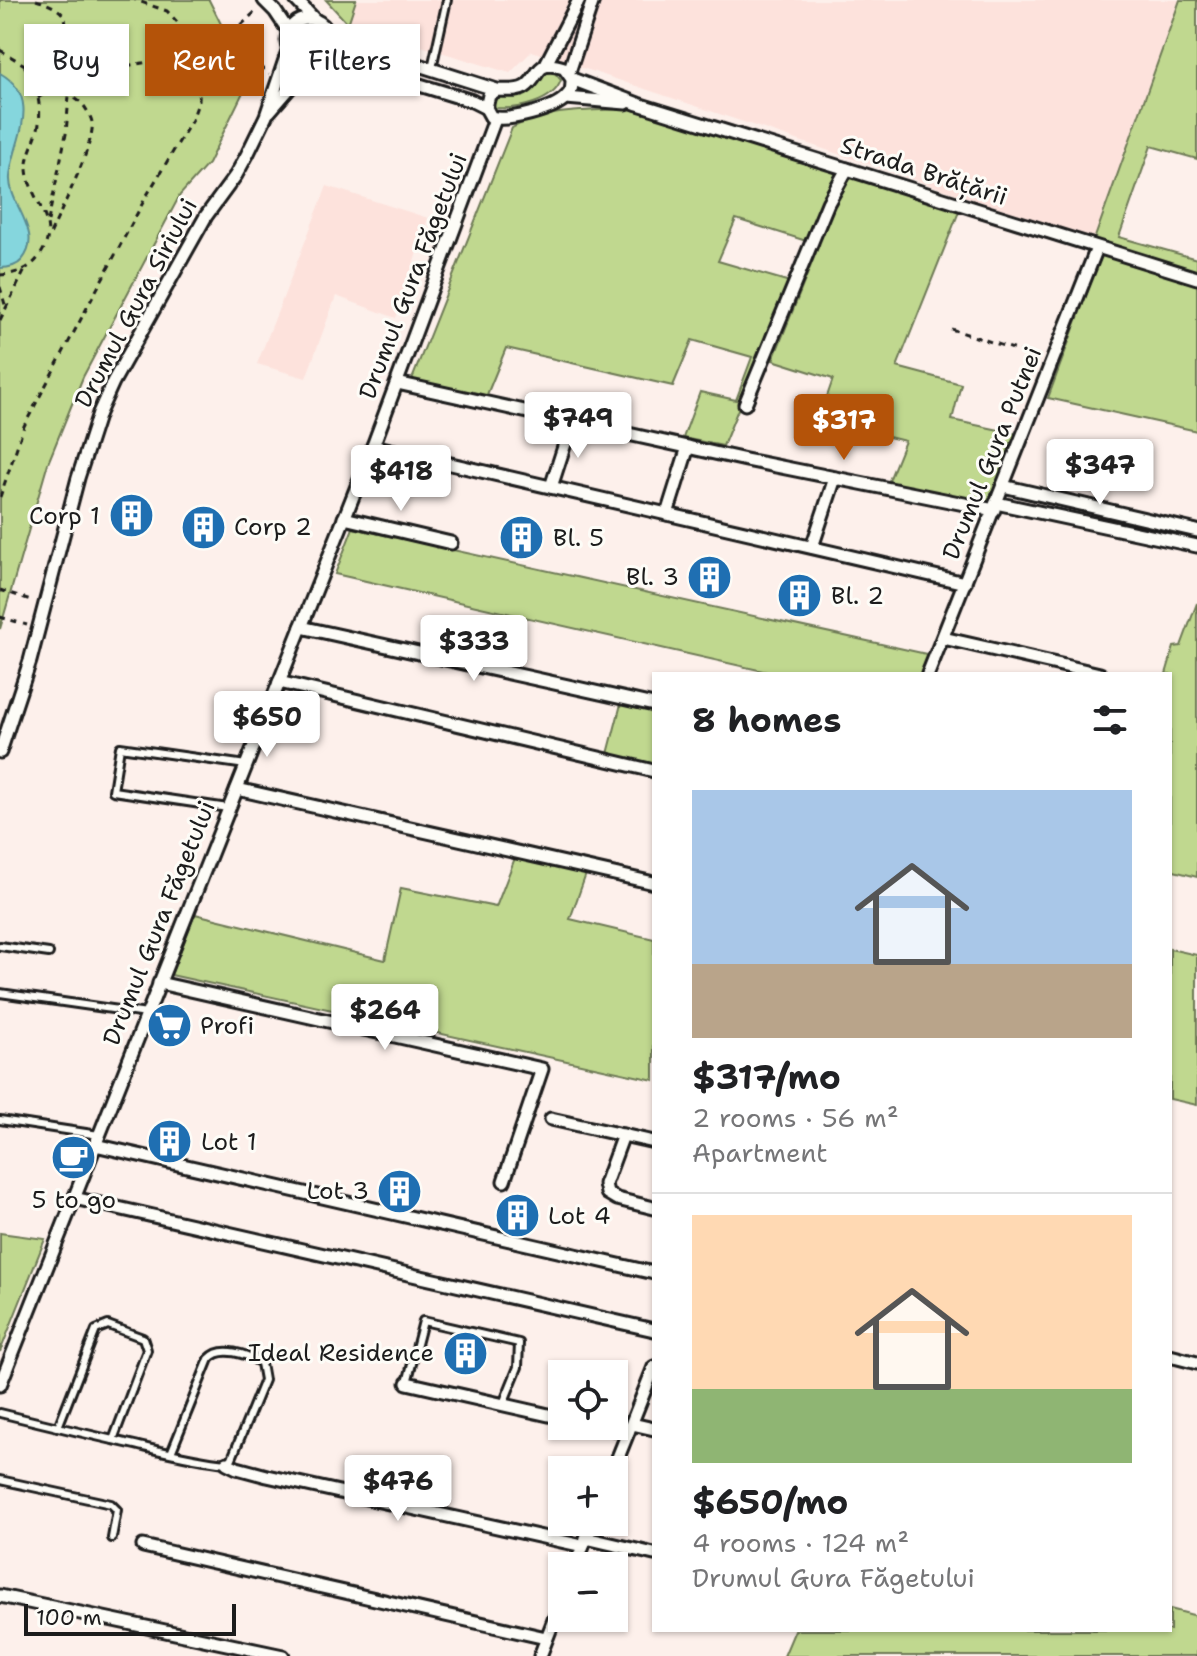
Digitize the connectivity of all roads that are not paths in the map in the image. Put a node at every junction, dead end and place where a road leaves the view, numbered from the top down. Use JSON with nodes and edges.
{"nodes":[{"id":1,"x":296,"y":0,"type":"edge"},
{"id":2,"x":447,"y":0,"type":"edge"},
{"id":3,"x":579,"y":0,"type":"edge"},
{"id":4,"x":593,"y":0,"type":"edge"},
{"id":5,"x":260,"y":5,"type":"edge"},
{"id":6,"x":315,"y":20,"type":"junction"},
{"id":7,"x":284,"y":24,"type":"edge"},
{"id":8,"x":298,"y":24,"type":"edge"},
{"id":9,"x":322,"y":24,"type":"edge"},
{"id":10,"x":420,"y":64,"type":"edge"},
{"id":11,"x":545,"y":66,"type":"junction"},
{"id":12,"x":432,"y":68,"type":"junction"},
{"id":13,"x":280,"y":76,"type":"edge"},
{"id":14,"x":570,"y":76,"type":"junction"},
{"id":15,"x":420,"y":86,"type":"edge"},
{"id":16,"x":497,"y":90,"type":"junction"},
{"id":17,"x":284,"y":96,"type":"edge"},
{"id":18,"x":566,"y":98,"type":"junction"},
{"id":19,"x":638,"y":104,"type":"junction"},
{"id":20,"x":486,"y":108,"type":"junction"},
{"id":21,"x":266,"y":116,"type":"junction"},
{"id":22,"x":495,"y":119,"type":"junction"},
{"id":23,"x":847,"y":169,"type":"junction"},
{"id":24,"x":1097,"y":248,"type":"junction"},
{"id":25,"x":1197,"y":278,"type":"edge"},
{"id":26,"x":397,"y":383,"type":"junction"},
{"id":27,"x":745,"y":404,"type":"dead end"},
{"id":28,"x":572,"y":422,"type":"junction"},
{"id":29,"x":373,"y":446,"type":"junction"},
{"id":30,"x":688,"y":447,"type":"junction"},
{"id":31,"x":835,"y":478,"type":"junction"},
{"id":32,"x":1003,"y":486,"type":"junction"},
{"id":33,"x":551,"y":487,"type":"junction"},
{"id":34,"x":995,"y":506,"type":"junction"},
{"id":35,"x":667,"y":514,"type":"junction"},
{"id":36,"x":344,"y":518,"type":"junction"},
{"id":37,"x":1197,"y":531,"type":"edge"},
{"id":38,"x":451,"y":543,"type":"dead end"},
{"id":39,"x":1197,"y":546,"type":"edge"},
{"id":40,"x":812,"y":547,"type":"junction"},
{"id":41,"x":965,"y":583,"type":"junction"},
{"id":42,"x":301,"y":627,"type":"junction"},
{"id":43,"x":943,"y":638,"type":"junction"},
{"id":44,"x":929,"y":672,"type":"edge"},
{"id":45,"x":1091,"y":672,"type":"edge"},
{"id":46,"x":279,"y":682,"type":"junction"},
{"id":47,"x":652,"y":705,"type":"edge"},
{"id":48,"x":0,"y":752,"type":"edge"},
{"id":49,"x":246,"y":765,"type":"junction"},
{"id":50,"x":652,"y":771,"type":"edge"},
{"id":51,"x":237,"y":789,"type":"junction"},
{"id":52,"x":229,"y":808,"type":"junction"},
{"id":53,"x":652,"y":883,"type":"edge"},
{"id":54,"x":0,"y":946,"type":"edge"},
{"id":55,"x":49,"y":953,"type":"dead end"},
{"id":56,"x":159,"y":983,"type":"junction"},
{"id":57,"x":0,"y":993,"type":"edge"},
{"id":58,"x":147,"y":1014,"type":"junction"},
{"id":59,"x":551,"y":1119,"type":"dead end"},
{"id":60,"x":0,"y":1120,"type":"edge"},
{"id":61,"x":623,"y":1135,"type":"junction"},
{"id":62,"x":97,"y":1140,"type":"junction"},
{"id":63,"x":652,"y":1142,"type":"edge"},
{"id":64,"x":504,"y":1181,"type":"dead end"},
{"id":65,"x":74,"y":1198,"type":"junction"},
{"id":66,"x":652,"y":1208,"type":"edge"},
{"id":67,"x":652,"y":1273,"type":"edge"},
{"id":68,"x":652,"y":1330,"type":"edge"},
{"id":69,"x":1172,"y":1357,"type":"edge"},
{"id":70,"x":1197,"y":1363,"type":"edge"},
{"id":71,"x":652,"y":1372,"type":"edge"},
{"id":72,"x":407,"y":1383,"type":"joint"},
{"id":73,"x":0,"y":1385,"type":"edge"},
{"id":74,"x":503,"y":1404,"type":"junction"},
{"id":75,"x":0,"y":1413,"type":"edge"},
{"id":76,"x":548,"y":1415,"type":"edge"},
{"id":77,"x":58,"y":1427,"type":"junction"},
{"id":78,"x":630,"y":1428,"type":"junction"},
{"id":79,"x":652,"y":1429,"type":"edge"},
{"id":80,"x":113,"y":1440,"type":"junction"},
{"id":81,"x":171,"y":1453,"type":"junction"},
{"id":82,"x":619,"y":1456,"type":"edge"},
{"id":83,"x":227,"y":1463,"type":"junction"},
{"id":84,"x":0,"y":1480,"type":"edge"},
{"id":85,"x":587,"y":1536,"type":"edge"},
{"id":86,"x":112,"y":1538,"type":"dead end"},
{"id":87,"x":585,"y":1542,"type":"junction"},
{"id":88,"x":143,"y":1546,"type":"dead end"},
{"id":89,"x":581,"y":1552,"type":"edge"},
{"id":90,"x":652,"y":1554,"type":"edge"},
{"id":91,"x":0,"y":1596,"type":"edge"},
{"id":92,"x":548,"y":1632,"type":"edge"},
{"id":93,"x":546,"y":1638,"type":"junction"},
{"id":94,"x":283,"y":1656,"type":"edge"},
{"id":95,"x":540,"y":1656,"type":"edge"}],
"edges":[{"from":1,"to":6,"type":"street"},
{"from":2,"to":12,"type":"lane"},
{"from":3,"to":11,"type":"street"},
{"from":4,"to":14,"type":"street"},
{"from":5,"to":7,"type":"street"},
{"from":6,"to":8,"type":"street"},
{"from":6,"to":9,"type":"street"},
{"from":10,"to":12,"type":"street"},
{"from":11,"to":14,"type":"street","name":"Strada Brățării"},
{"from":11,"to":16,"type":"street"},
{"from":12,"to":16,"type":"street"},
{"from":13,"to":21,"type":"street","name":"Drumul Gura Siriului"},
{"from":14,"to":18,"type":"street"},
{"from":14,"to":19,"type":"street","name":"Strada Brățării"},
{"from":15,"to":20,"type":"street"},
{"from":16,"to":20,"type":"street"},
{"from":17,"to":21,"type":"street","name":"Drumul Gura Siriului"},
{"from":18,"to":19,"type":"street","name":"Strada Brățării"},
{"from":18,"to":22,"type":"street"},
{"from":19,"to":23,"type":"street","name":"Strada Brățării"},
{"from":20,"to":22,"type":"street"},
{"from":21,"to":48,"type":"street","name":"Drumul Gura Siriului"},
{"from":22,"to":26,"type":"street","name":"Drumul Gura Făgetului"},
{"from":23,"to":24,"type":"street","name":"Strada Brățării"},
{"from":23,"to":27,"type":"street"},
{"from":24,"to":25,"type":"street","name":"Strada Brățării"},
{"from":24,"to":32,"type":"street","name":"Drumul Gura Putnei"},
{"from":26,"to":28,"type":"street"},
{"from":26,"to":29,"type":"street","name":"Drumul Gura Făgetului"},
{"from":28,"to":30,"type":"street"},
{"from":28,"to":33,"type":"street"},
{"from":29,"to":33,"type":"street"},
{"from":29,"to":36,"type":"street","name":"Drumul Gura Făgetului"},
{"from":30,"to":31,"type":"street"},
{"from":30,"to":35,"type":"street"},
{"from":31,"to":34,"type":"street"},
{"from":31,"to":40,"type":"street"},
{"from":32,"to":34,"type":"street","name":"Drumul Gura Putnei"},
{"from":32,"to":37,"type":"street"},
{"from":33,"to":35,"type":"street"},
{"from":34,"to":39,"type":"street"},
{"from":34,"to":41,"type":"street","name":"Drumul Gura Putnei"},
{"from":35,"to":40,"type":"street"},
{"from":36,"to":38,"type":"street"},
{"from":36,"to":42,"type":"street","name":"Drumul Gura Făgetului"},
{"from":40,"to":41,"type":"street"},
{"from":41,"to":43,"type":"street","name":"Drumul Gura Putnei"},
{"from":42,"to":46,"type":"street","name":"Drumul Gura Făgetului"},
{"from":42,"to":47,"type":"street"},
{"from":43,"to":44,"type":"street","name":"Drumul Gura Putnei"},
{"from":43,"to":45,"type":"street"},
{"from":46,"to":49,"type":"street","name":"Drumul Gura Făgetului"},
{"from":46,"to":50,"type":"street"},
{"from":49,"to":51,"type":"street","name":"Drumul Gura Făgetului"},
{"from":49,"to":52,"type":"lane"},
{"from":51,"to":52,"type":"street","name":"Drumul Gura Făgetului"},
{"from":51,"to":53,"type":"street"},
{"from":52,"to":56,"type":"street","name":"Drumul Gura Făgetului"},
{"from":54,"to":55,"type":"lane"},
{"from":56,"to":58,"type":"street","name":"Drumul Gura Făgetului"},
{"from":56,"to":64,"type":"street"},
{"from":57,"to":58,"type":"lane"},
{"from":58,"to":62,"type":"street","name":"Drumul Gura Făgetului"},
{"from":59,"to":61,"type":"street"},
{"from":60,"to":62,"type":"lane"},
{"from":61,"to":63,"type":"street"},
{"from":61,"to":66,"type":"street"},
{"from":62,"to":65,"type":"street","name":"Drumul Gura Făgetului"},
{"from":62,"to":67,"type":"street"},
{"from":65,"to":68,"type":"street"},
{"from":65,"to":73,"type":"street","name":"Drumul Gura Făgetului"},
{"from":69,"to":70,"type":"street"},
{"from":71,"to":78,"type":"street"},
{"from":72,"to":74,"type":"street"},
{"from":72,"to":74,"type":"lane"},
{"from":74,"to":76,"type":"street"},
{"from":75,"to":77,"type":"lane"},
{"from":77,"to":80,"type":"lane"},
{"from":77,"to":80,"type":"lane"},
{"from":78,"to":79,"type":"street"},
{"from":78,"to":82,"type":"street"},
{"from":80,"to":81,"type":"lane"},
{"from":81,"to":83,"type":"lane"},
{"from":81,"to":83,"type":"lane"},
{"from":83,"to":87,"type":"street"},
{"from":84,"to":86,"type":"lane"},
{"from":85,"to":87,"type":"street"},
{"from":87,"to":89,"type":"street"},
{"from":87,"to":90,"type":"street"},
{"from":88,"to":93,"type":"street"},
{"from":91,"to":94,"type":"street"},
{"from":92,"to":93,"type":"street"},
{"from":93,"to":95,"type":"street"}]}
